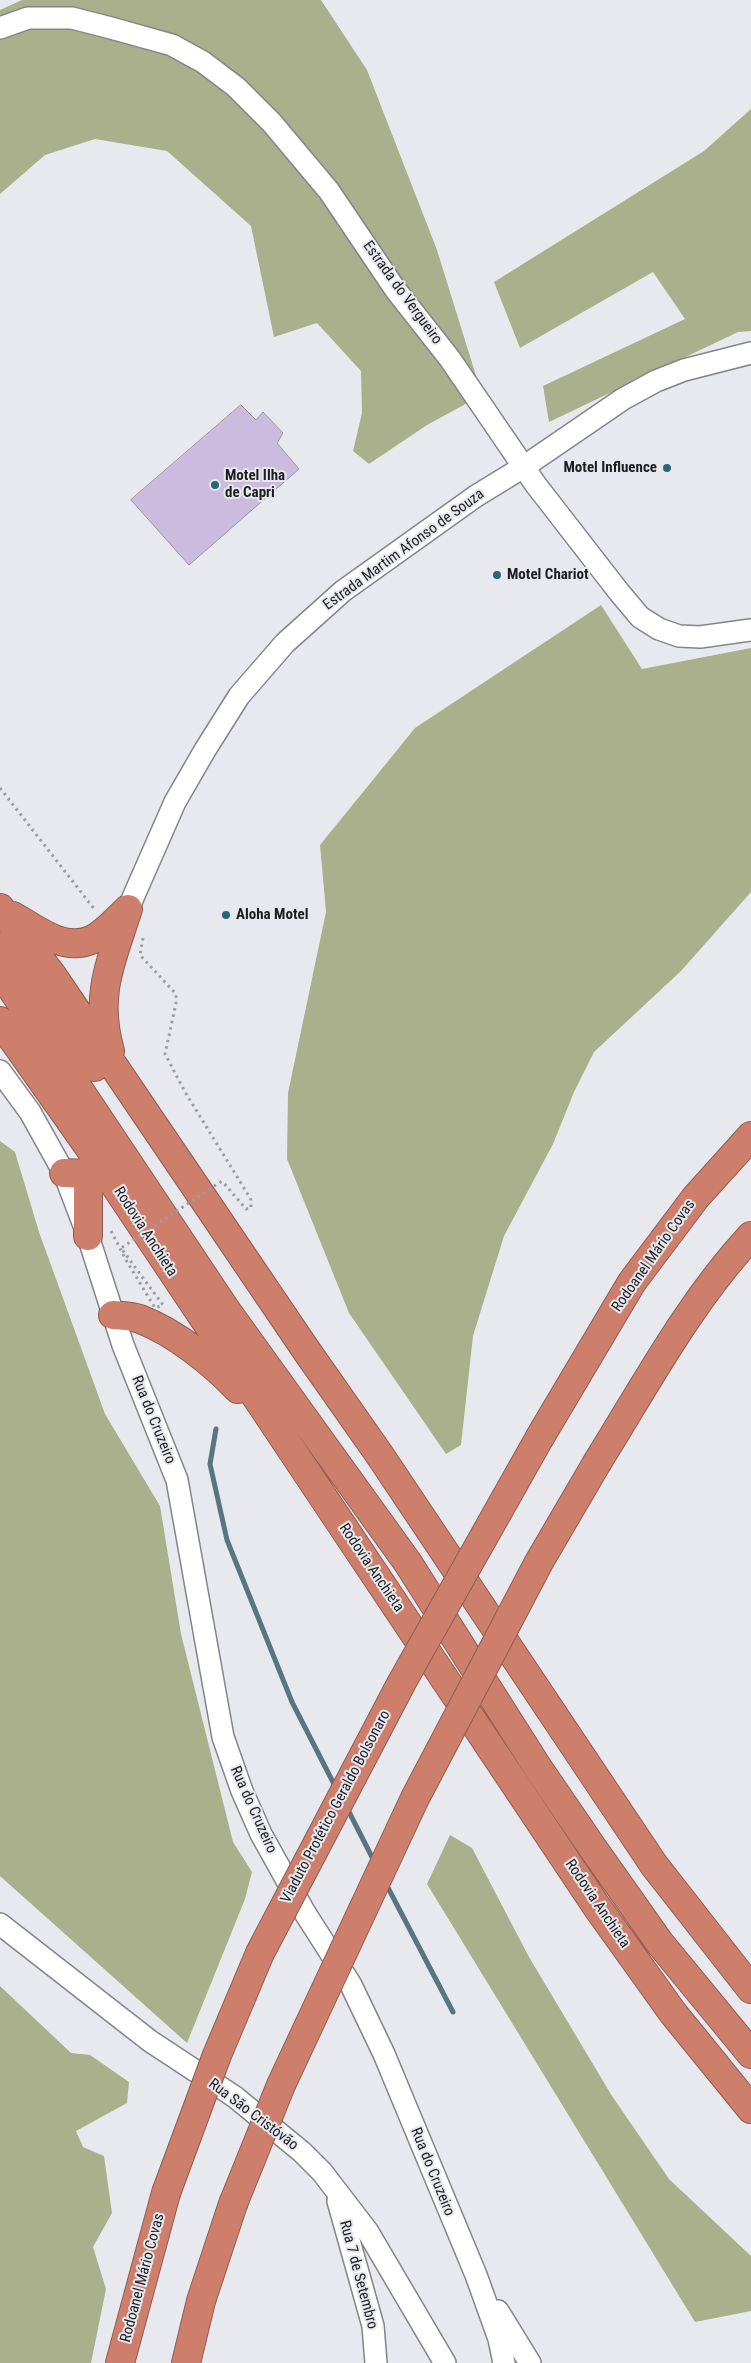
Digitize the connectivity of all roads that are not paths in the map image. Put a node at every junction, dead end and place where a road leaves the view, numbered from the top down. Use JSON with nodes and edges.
{"nodes":[{"id":1,"x":0,"y":28,"type":"edge"},
{"id":2,"x":751,"y":353,"type":"edge"},
{"id":3,"x":525,"y":466,"type":"junction"},
{"id":4,"x":751,"y":630,"type":"edge"},
{"id":5,"x":0,"y":908,"type":"edge"},
{"id":6,"x":128,"y":909,"type":"junction"},
{"id":7,"x":0,"y":946,"type":"edge"},
{"id":8,"x":0,"y":971,"type":"edge"},
{"id":9,"x":0,"y":1021,"type":"edge"},
{"id":10,"x":114,"y":1067,"type":"junction"},
{"id":11,"x":0,"y":1071,"type":"edge"},
{"id":12,"x":751,"y":1136,"type":"edge"},
{"id":13,"x":169,"y":1146,"type":"junction"},
{"id":14,"x":83,"y":1168,"type":"junction"},
{"id":15,"x":98,"y":1232,"type":"joint"},
{"id":16,"x":751,"y":1236,"type":"edge"},
{"id":17,"x":113,"y":1315,"type":"junction"},
{"id":18,"x":281,"y":1434,"type":"junction"},
{"id":19,"x":540,"y":1437,"type":"joint"},
{"id":20,"x":0,"y":1924,"type":"edge"},
{"id":21,"x":751,"y":1990,"type":"edge"},
{"id":22,"x":751,"y":2054,"type":"edge"},
{"id":23,"x":751,"y":2109,"type":"edge"},
{"id":24,"x":335,"y":2187,"type":"junction"},
{"id":25,"x":166,"y":2193,"type":"joint"},
{"id":26,"x":476,"y":2275,"type":"junction"},
{"id":27,"x":120,"y":2363,"type":"edge"},
{"id":28,"x":186,"y":2363,"type":"edge"},
{"id":29,"x":376,"y":2363,"type":"edge"},
{"id":30,"x":445,"y":2363,"type":"edge"},
{"id":31,"x":504,"y":2363,"type":"edge"},
{"id":32,"x":530,"y":2363,"type":"edge"}],
"edges":[{"from":1,"to":3,"type":"street","name":"Estrada do Vergueiro"},
{"from":2,"to":3,"type":"street","name":"Estrada Martim Afonso de Souza"},
{"from":3,"to":4,"type":"street","name":"Estrada do Vergueiro"},
{"from":3,"to":6,"type":"street","name":"Estrada Martim Afonso de Souza"},
{"from":5,"to":6,"type":"highway"},
{"from":5,"to":10,"type":"highway"},
{"from":6,"to":10,"type":"highway"},
{"from":7,"to":13,"type":"highway"},
{"from":8,"to":22,"type":"highway","name":"Rodovia Anchieta"},
{"from":9,"to":14,"type":"highway","name":"Rodovia Anchieta"},
{"from":10,"to":13,"type":"highway"},
{"from":11,"to":14,"type":"street"},
{"from":12,"to":19,"type":"highway","name":"Rodoanel Mário Covas"},
{"from":13,"to":21,"type":"highway"},
{"from":14,"to":15,"type":"highway"},
{"from":14,"to":18,"type":"highway","name":"Rodovia Anchieta"},
{"from":15,"to":17,"type":"street","name":"Rua do Cruzeiro"},
{"from":16,"to":28,"type":"highway","bridge":true},
{"from":17,"to":18,"type":"highway"},
{"from":17,"to":26,"type":"street","name":"Rua do Cruzeiro"},
{"from":18,"to":23,"type":"highway","name":"Rodovia Anchieta"},
{"from":19,"to":25,"type":"highway","name":"Viaduto Protético Geraldo Bolsonaro","bridge":true},
{"from":20,"to":24,"type":"street","name":"Rua São Cristóvão"},
{"from":24,"to":29,"type":"street","name":"Rua 7 de Setembro"},
{"from":24,"to":30,"type":"street","name":"Rua São Cristóvão"},
{"from":25,"to":27,"type":"highway","name":"Rodoanel Mário Covas"},
{"from":26,"to":31,"type":"street","name":"Rua do Cruzeiro"},
{"from":26,"to":32,"type":"street","name":"Rua do Cruzeiro"}]}
